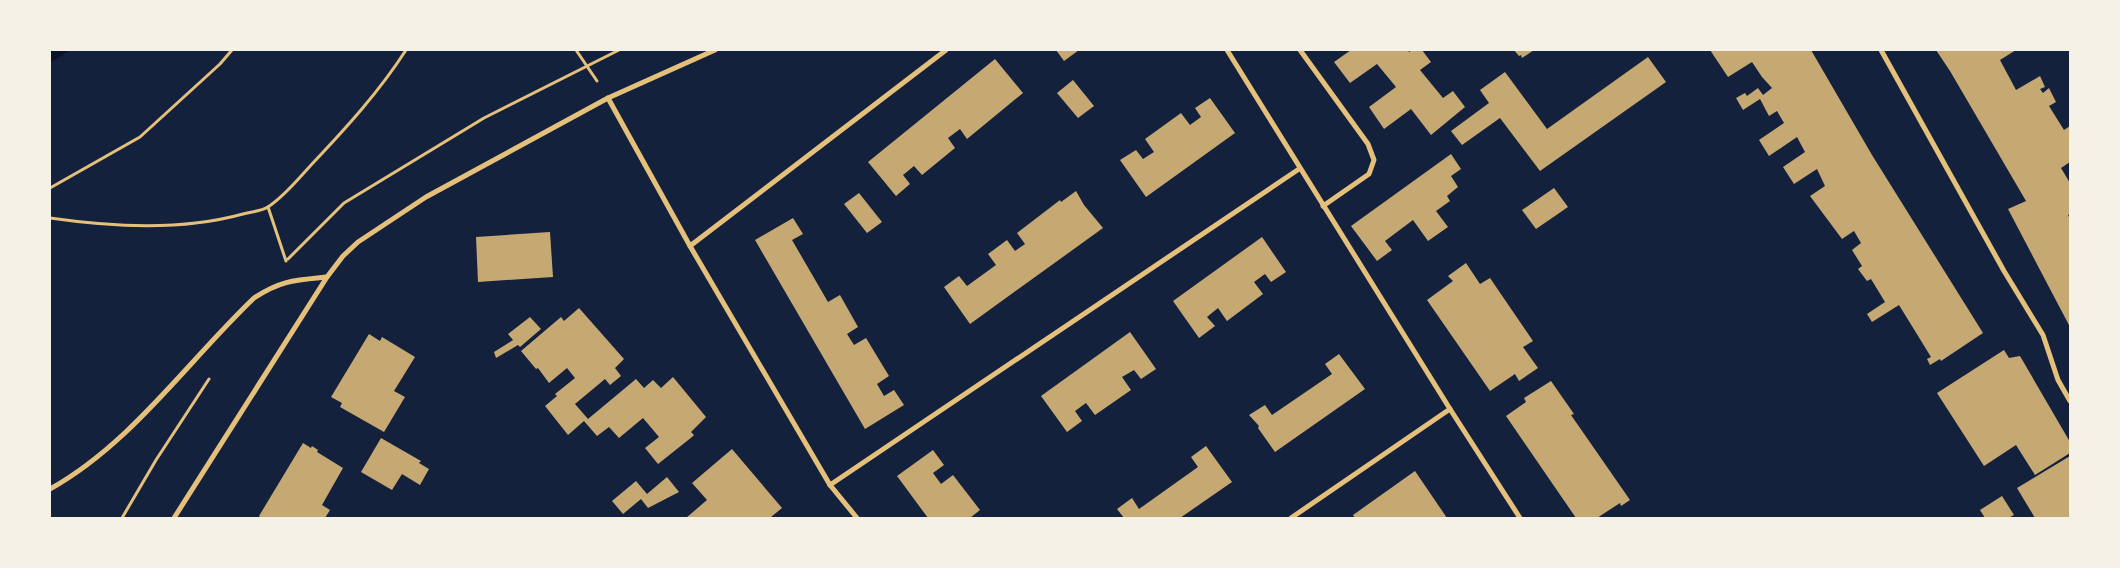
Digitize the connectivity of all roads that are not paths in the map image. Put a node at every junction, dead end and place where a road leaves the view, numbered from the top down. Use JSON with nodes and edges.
{"nodes":[{"id":1,"x":715,"y":50,"type":"edge"},
{"id":2,"x":946,"y":50,"type":"edge"},
{"id":3,"x":1227,"y":50,"type":"edge"},
{"id":4,"x":1300,"y":50,"type":"edge"},
{"id":5,"x":1881,"y":50,"type":"edge"},
{"id":6,"x":608,"y":98,"type":"junction"},
{"id":7,"x":1299,"y":169,"type":"junction"},
{"id":8,"x":1323,"y":206,"type":"junction"},
{"id":9,"x":690,"y":246,"type":"junction"},
{"id":10,"x":327,"y":277,"type":"junction"},
{"id":11,"x":2070,"y":401,"type":"edge"},
{"id":12,"x":1450,"y":410,"type":"junction"},
{"id":13,"x":830,"y":485,"type":"junction"},
{"id":14,"x":50,"y":489,"type":"edge"},
{"id":15,"x":174,"y":518,"type":"edge"},
{"id":16,"x":856,"y":518,"type":"edge"},
{"id":17,"x":1291,"y":518,"type":"edge"},
{"id":18,"x":1520,"y":518,"type":"edge"}],
"edges":[{"from":1,"to":6,"type":"street"},
{"from":2,"to":9,"type":"street"},
{"from":3,"to":7,"type":"street"},
{"from":4,"to":8,"type":"street"},
{"from":5,"to":11,"type":"street"},
{"from":6,"to":9,"type":"street"},
{"from":6,"to":10,"type":"street"},
{"from":7,"to":8,"type":"street"},
{"from":7,"to":13,"type":"street"},
{"from":8,"to":12,"type":"street"},
{"from":9,"to":13,"type":"street"},
{"from":10,"to":14,"type":"street"},
{"from":10,"to":15,"type":"street"},
{"from":12,"to":17,"type":"street"},
{"from":12,"to":18,"type":"street"},
{"from":13,"to":16,"type":"street"}]}
